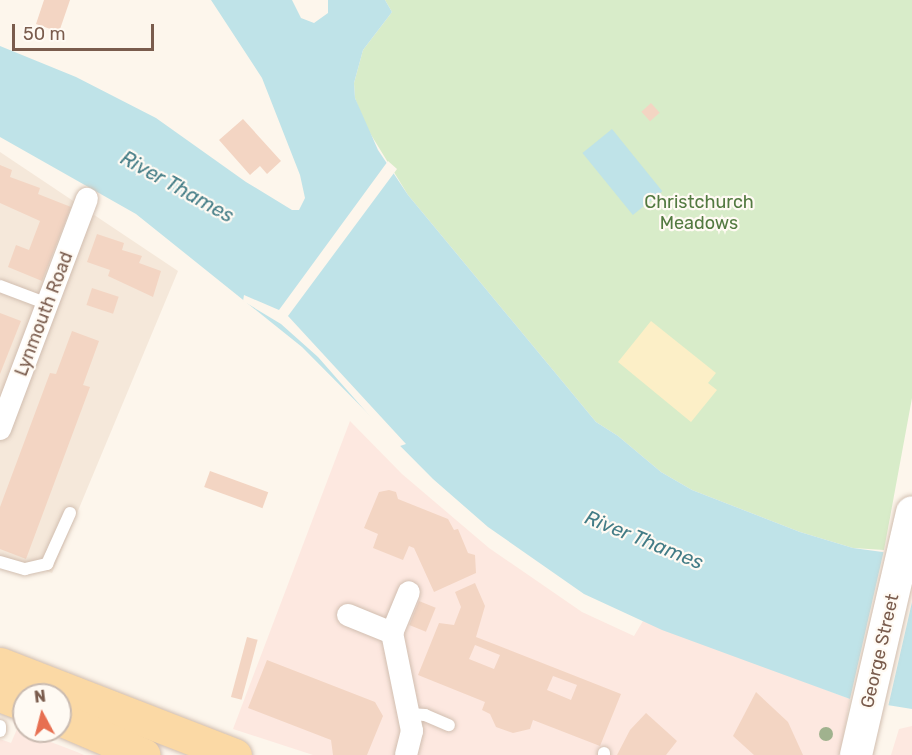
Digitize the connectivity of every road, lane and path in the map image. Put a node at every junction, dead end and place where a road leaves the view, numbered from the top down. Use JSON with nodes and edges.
{"nodes":[{"id":1,"x":87,"y":199,"type":"dead end"},
{"id":2,"x":0,"y":286,"type":"edge"},
{"id":3,"x":48,"y":304,"type":"junction"},
{"id":4,"x":0,"y":429,"type":"edge"},
{"id":5,"x":912,"y":512,"type":"edge"},
{"id":6,"x":70,"y":513,"type":"dead end"},
{"id":7,"x":0,"y":562,"type":"edge"},
{"id":8,"x":409,"y":592,"type":"dead end"},
{"id":9,"x":348,"y":615,"type":"dead end"},
{"id":10,"x":392,"y":633,"type":"junction"},
{"id":11,"x":0,"y":664,"type":"edge"},
{"id":12,"x":410,"y":714,"type":"junction"},
{"id":13,"x":72,"y":723,"type":"edge"},
{"id":14,"x":450,"y":725,"type":"dead end"},
{"id":15,"x":0,"y":726,"type":"edge"},
{"id":16,"x":0,"y":730,"type":"edge"},
{"id":17,"x":144,"y":755,"type":"edge"},
{"id":18,"x":235,"y":755,"type":"edge"},
{"id":19,"x":406,"y":755,"type":"edge"},
{"id":20,"x":856,"y":755,"type":"edge"}],
"edges":[{"from":1,"to":3,"type":"street","name":"Lynmouth Road"},
{"from":2,"to":3,"type":"lane"},
{"from":3,"to":4,"type":"street","name":"Lynmouth Road"},
{"from":5,"to":20,"type":"main road","name":"George Street"},
{"from":6,"to":7,"type":"lane"},
{"from":8,"to":10,"type":"street"},
{"from":9,"to":10,"type":"street"},
{"from":10,"to":12,"type":"street"},
{"from":11,"to":18,"type":"main road"},
{"from":12,"to":14,"type":"lane"},
{"from":12,"to":19,"type":"street"},
{"from":13,"to":17,"type":"main road"},
{"from":15,"to":16,"type":"lane"}]}
